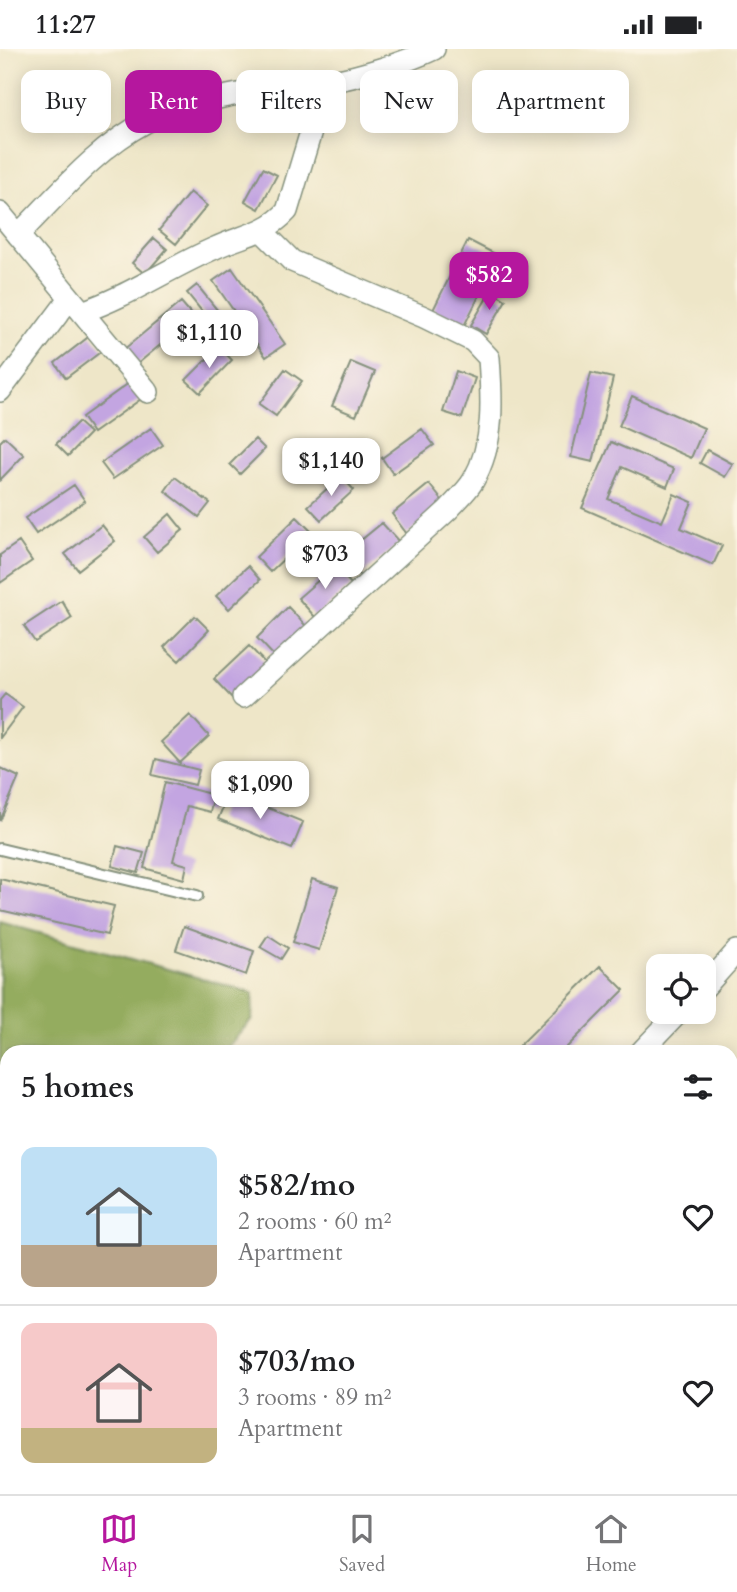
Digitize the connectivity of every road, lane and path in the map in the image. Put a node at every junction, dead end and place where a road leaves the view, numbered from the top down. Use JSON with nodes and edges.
{"nodes":[{"id":1,"x":434,"y":49,"type":"edge"},
{"id":2,"x":346,"y":77,"type":"edge"},
{"id":3,"x":236,"y":96,"type":"edge"},
{"id":4,"x":311,"y":133,"type":"edge"},
{"id":5,"x":0,"y":213,"type":"edge"},
{"id":6,"x":261,"y":230,"type":"junction"},
{"id":7,"x":18,"y":235,"type":"junction"},
{"id":8,"x":76,"y":305,"type":"junction"},
{"id":9,"x":0,"y":391,"type":"edge"},
{"id":10,"x":148,"y":392,"type":"dead end"},
{"id":11,"x":243,"y":697,"type":"dead end"},
{"id":12,"x":0,"y":849,"type":"edge"},
{"id":13,"x":197,"y":896,"type":"dead end"},
{"id":14,"x":737,"y":951,"type":"edge"},
{"id":15,"x":716,"y":975,"type":"edge"},
{"id":16,"x":668,"y":1024,"type":"edge"},
{"id":17,"x":648,"y":1045,"type":"edge"}],
"edges":[{"from":1,"to":2,"type":"street"},
{"from":3,"to":7,"type":"street"},
{"from":4,"to":6,"type":"street"},
{"from":5,"to":7,"type":"street"},
{"from":6,"to":8,"type":"street"},
{"from":6,"to":11,"type":"street"},
{"from":7,"to":8,"type":"street"},
{"from":8,"to":9,"type":"street"},
{"from":8,"to":10,"type":"street"},
{"from":12,"to":13,"type":"lane"},
{"from":14,"to":15,"type":"street"},
{"from":16,"to":17,"type":"street"}]}
